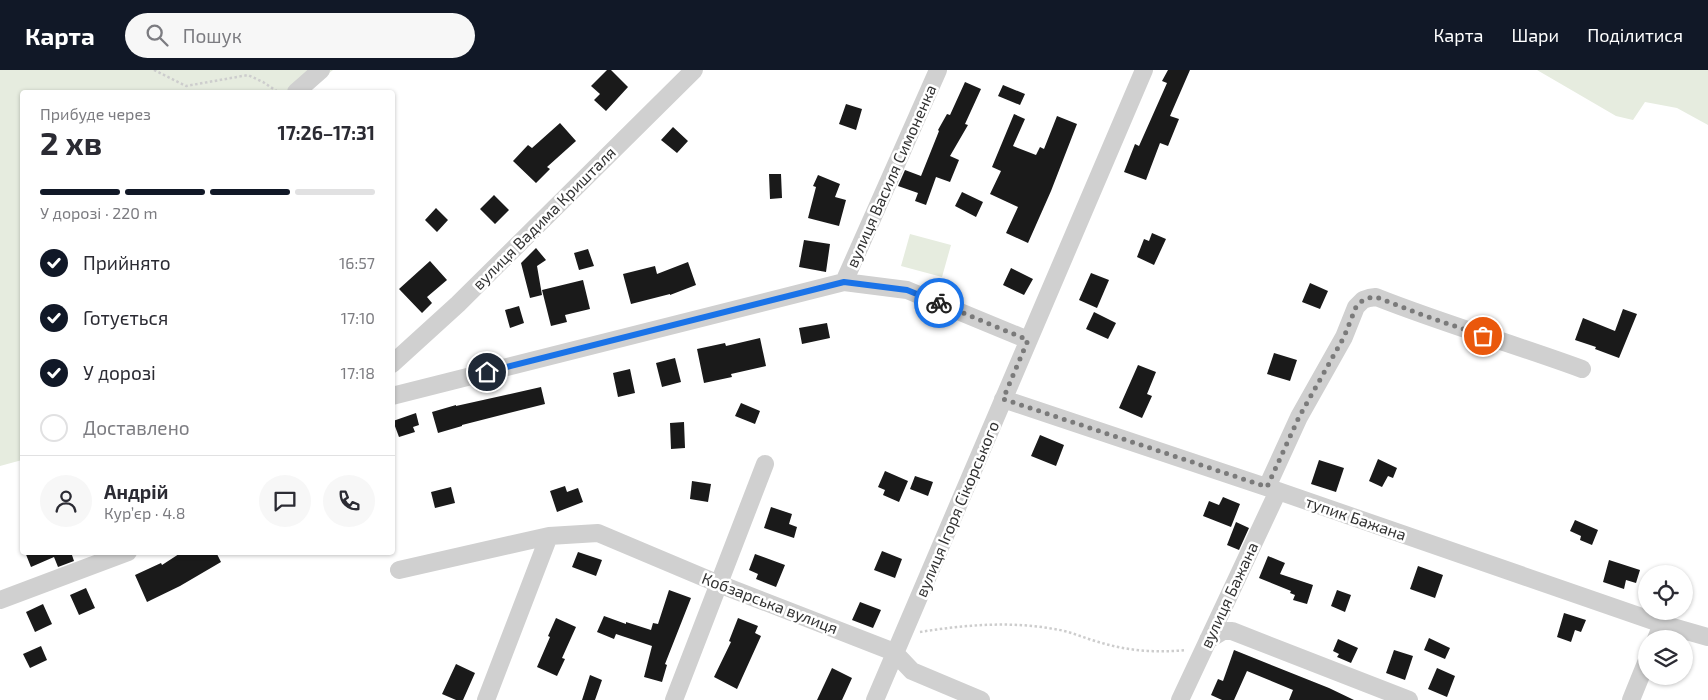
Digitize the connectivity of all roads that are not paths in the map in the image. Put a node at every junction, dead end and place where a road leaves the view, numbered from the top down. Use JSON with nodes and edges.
{"nodes":[{"id":1,"x":321,"y":70,"type":"edge"},
{"id":2,"x":694,"y":70,"type":"edge"},
{"id":3,"x":938,"y":70,"type":"edge"},
{"id":4,"x":1144,"y":70,"type":"edge"},
{"id":5,"x":298,"y":90,"type":"edge"},
{"id":6,"x":844,"y":282,"type":"junction"},
{"id":7,"x":1028,"y":340,"type":"junction"},
{"id":8,"x":395,"y":361,"type":"edge"},
{"id":9,"x":1582,"y":369,"type":"dead end"},
{"id":10,"x":395,"y":395,"type":"edge"},
{"id":11,"x":1003,"y":399,"type":"junction"},
{"id":12,"x":765,"y":464,"type":"dead end"},
{"id":13,"x":1273,"y":489,"type":"junction"},
{"id":14,"x":549,"y":536,"type":"junction"},
{"id":15,"x":120,"y":555,"type":"edge"},
{"id":16,"x":399,"y":570,"type":"dead end"},
{"id":17,"x":719,"y":584,"type":"junction"},
{"id":18,"x":0,"y":600,"type":"edge"},
{"id":19,"x":1656,"y":630,"type":"edge"},
{"id":20,"x":1693,"y":635,"type":"edge"},
{"id":21,"x":1708,"y":637,"type":"edge"},
{"id":22,"x":1208,"y":640,"type":"junction"},
{"id":23,"x":894,"y":652,"type":"junction"},
{"id":24,"x":1638,"y":683,"type":"edge"},
{"id":25,"x":486,"y":700,"type":"edge"},
{"id":26,"x":674,"y":700,"type":"edge"},
{"id":27,"x":874,"y":700,"type":"edge"},
{"id":28,"x":981,"y":700,"type":"edge"},
{"id":29,"x":1180,"y":700,"type":"edge"},
{"id":30,"x":1409,"y":700,"type":"edge"},
{"id":31,"x":1631,"y":700,"type":"edge"}],
"edges":[{"from":1,"to":5,"type":"street"},
{"from":2,"to":8,"type":"street","name":"вулиця Вадима Кришталя"},
{"from":3,"to":6,"type":"street","name":"вулиця Василя Симоненка"},
{"from":4,"to":7,"type":"street","name":"вулиця Ігоря Сікорського"},
{"from":6,"to":7,"type":"street"},
{"from":6,"to":10,"type":"street"},
{"from":7,"to":11,"type":"street","name":"вулиця Ігоря Сікорського"},
{"from":9,"to":13,"type":"street","name":"вулиця Бажана"},
{"from":11,"to":13,"type":"street","name":"тупик Бажана"},
{"from":11,"to":23,"type":"street","name":"вулиця Ігоря Сікорського"},
{"from":12,"to":17,"type":"street"},
{"from":13,"to":19,"type":"street","name":"тупик Бажана"},
{"from":13,"to":22,"type":"street","name":"вулиця Бажана"},
{"from":14,"to":16,"type":"street","name":"Кобзарська вулиця"},
{"from":14,"to":17,"type":"street","name":"Кобзарська вулиця"},
{"from":14,"to":25,"type":"street"},
{"from":15,"to":18,"type":"street"},
{"from":17,"to":23,"type":"street","name":"Кобзарська вулиця"},
{"from":17,"to":26,"type":"street"},
{"from":20,"to":21,"type":"street","name":"тупик Бажана"},
{"from":22,"to":29,"type":"street","name":"вулиця Бажана"},
{"from":22,"to":30,"type":"street"},
{"from":23,"to":27,"type":"street","name":"вулиця Ігоря Сікорського"},
{"from":23,"to":28,"type":"street","name":"Кобзарська вулиця"},
{"from":24,"to":31,"type":"street"}]}
